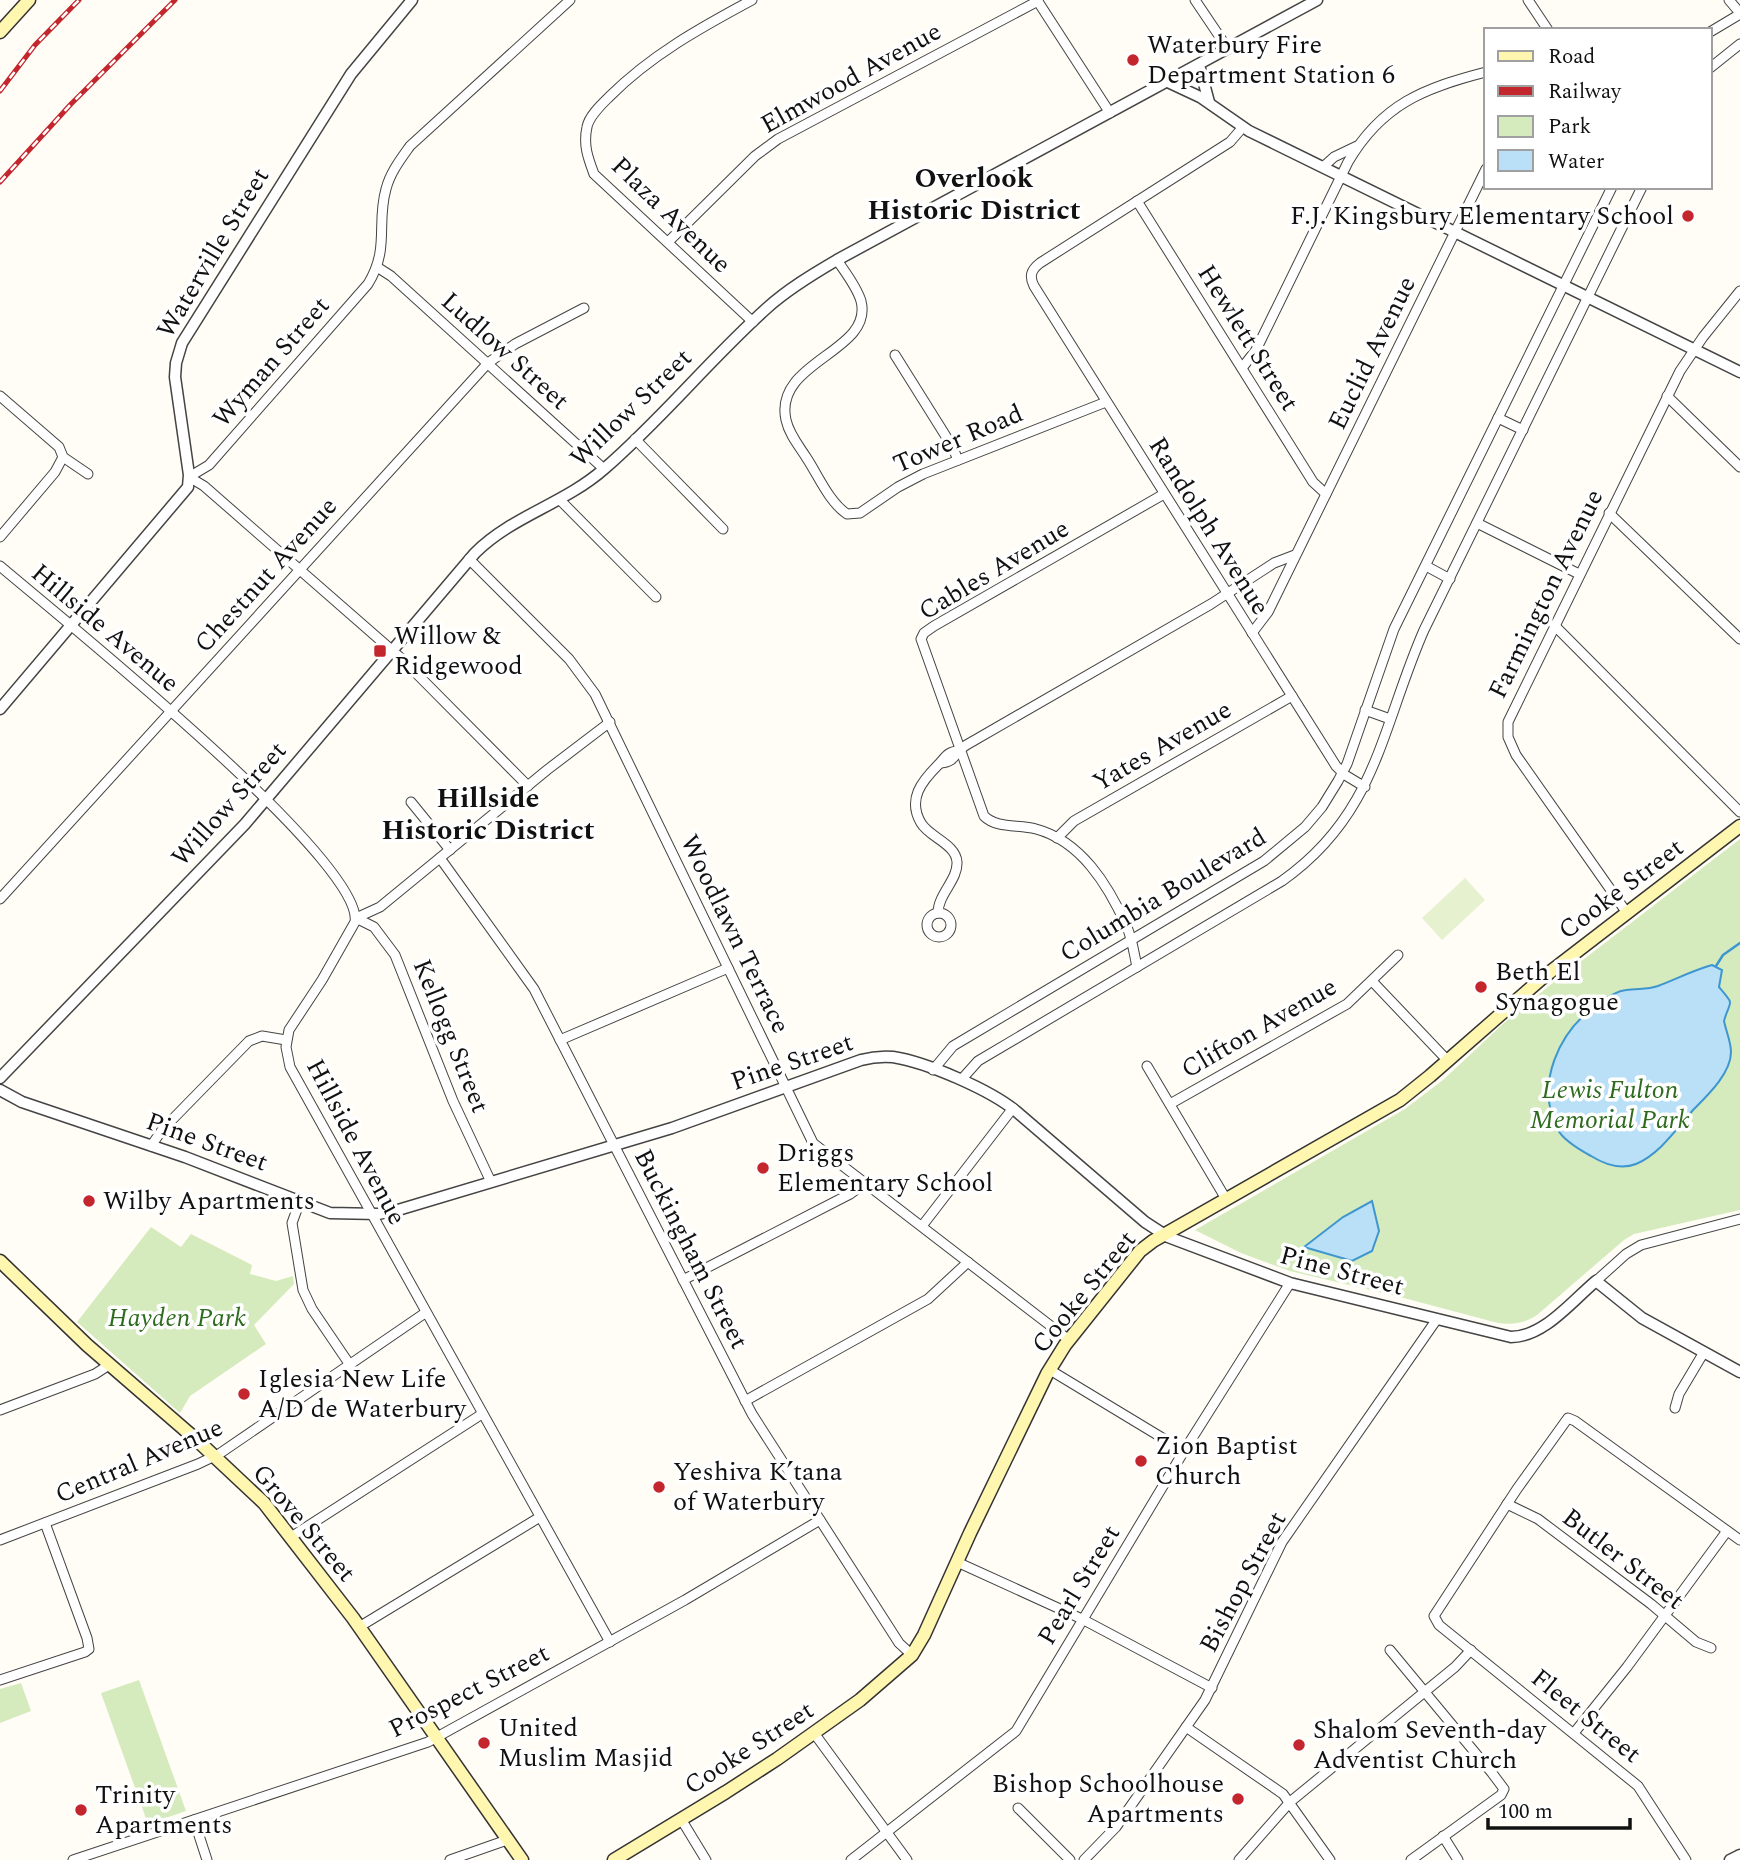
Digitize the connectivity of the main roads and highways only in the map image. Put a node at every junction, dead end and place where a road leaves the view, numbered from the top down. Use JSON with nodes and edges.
{"nodes":[{"id":1,"x":29,"y":0,"type":"edge"},
{"id":2,"x":0,"y":32,"type":"edge"},
{"id":3,"x":1740,"y":825,"type":"edge"},
{"id":4,"x":0,"y":1261,"type":"edge"},
{"id":5,"x":522,"y":1860,"type":"edge"},
{"id":6,"x":614,"y":1860,"type":"edge"}],
"edges":[{"from":1,"to":2,"type":"main road"},
{"from":3,"to":6,"type":"main road","name":"Cooke Street"},
{"from":4,"to":5,"type":"main road","name":"Grove Street"}]}
